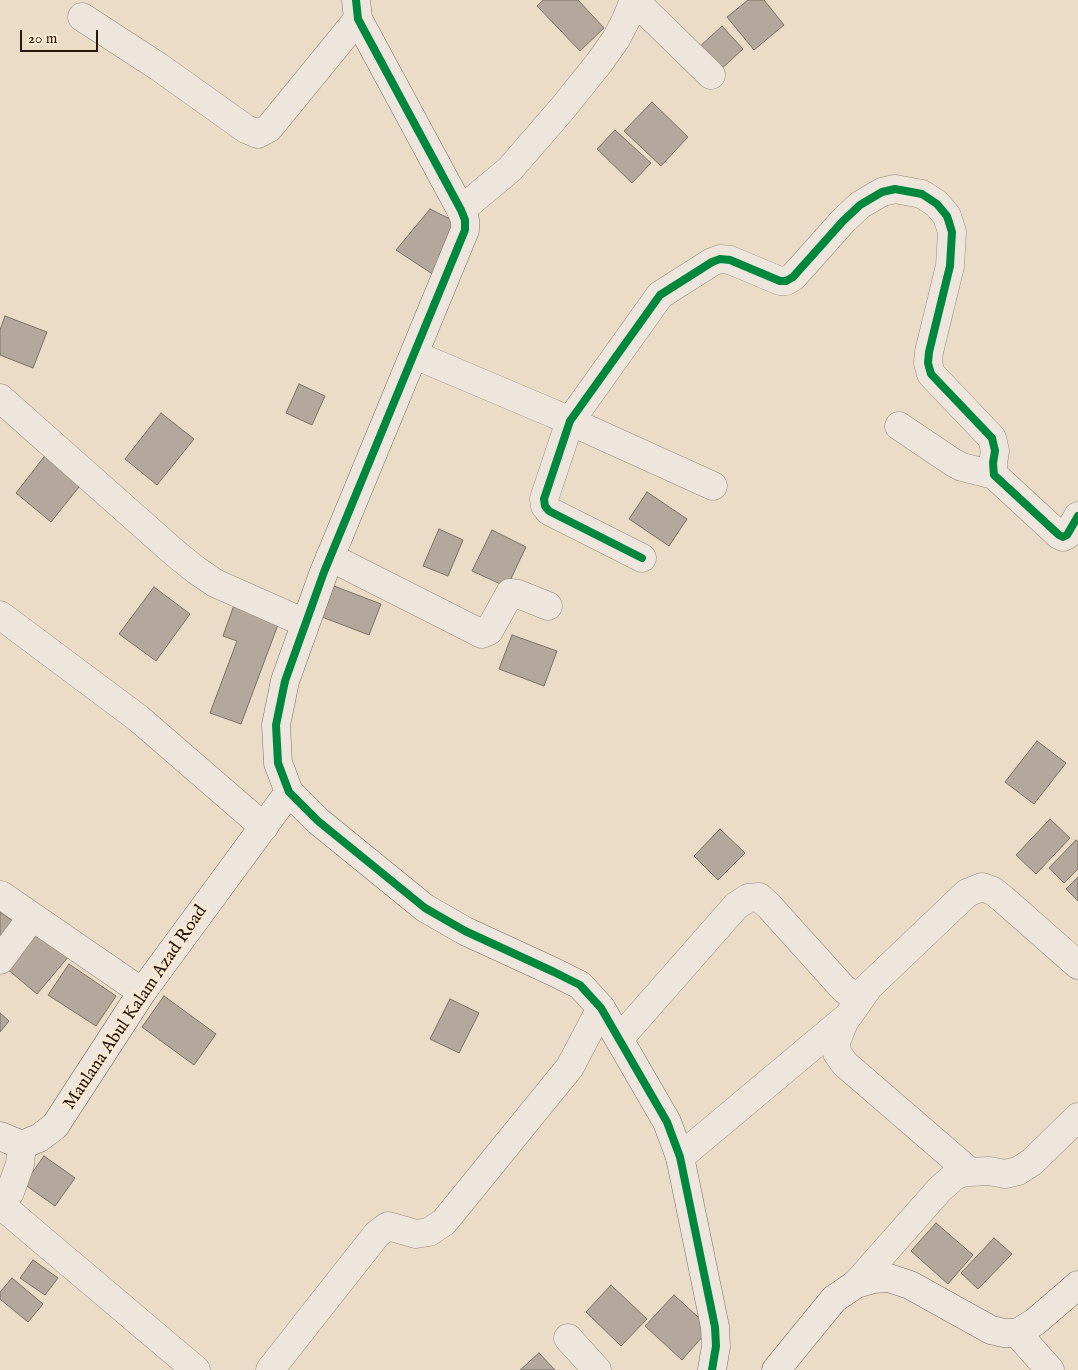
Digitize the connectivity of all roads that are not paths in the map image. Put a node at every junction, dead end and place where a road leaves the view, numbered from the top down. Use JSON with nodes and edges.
{"nodes":[{"id":1,"x":357,"y":10,"type":"edge"},
{"id":2,"x":82,"y":17,"type":"dead end"},
{"id":3,"x":711,"y":75,"type":"dead end"},
{"id":4,"x":461,"y":210,"type":"junction"},
{"id":5,"x":414,"y":355,"type":"junction"},
{"id":6,"x":0,"y":398,"type":"edge"},
{"id":7,"x":561,"y":416,"type":"junction"},
{"id":8,"x":899,"y":426,"type":"dead end"},
{"id":9,"x":994,"y":475,"type":"junction"},
{"id":10,"x":713,"y":486,"type":"dead end"},
{"id":11,"x":1078,"y":516,"type":"edge"},
{"id":12,"x":330,"y":557,"type":"junction"},
{"id":13,"x":642,"y":558,"type":"dead end"},
{"id":14,"x":548,"y":606,"type":"dead end"},
{"id":15,"x":0,"y":615,"type":"edge"},
{"id":16,"x":305,"y":624,"type":"junction"},
{"id":17,"x":289,"y":792,"type":"junction"},
{"id":18,"x":264,"y":827,"type":"junction"},
{"id":19,"x":1,"y":896,"type":"edge"},
{"id":20,"x":32,"y":917,"type":"junction"},
{"id":21,"x":0,"y":960,"type":"edge"},
{"id":22,"x":1078,"y":965,"type":"edge"},
{"id":23,"x":868,"y":988,"type":"junction"},
{"id":24,"x":142,"y":992,"type":"junction"},
{"id":25,"x":601,"y":1008,"type":"junction"},
{"id":26,"x":849,"y":1016,"type":"junction"},
{"id":27,"x":620,"y":1038,"type":"junction"},
{"id":28,"x":1078,"y":1117,"type":"edge"},
{"id":29,"x":11,"y":1140,"type":"edge"},
{"id":30,"x":680,"y":1157,"type":"junction"},
{"id":31,"x":970,"y":1172,"type":"junction"},
{"id":32,"x":1,"y":1207,"type":"edge"},
{"id":33,"x":856,"y":1284,"type":"junction"},
{"id":34,"x":1078,"y":1285,"type":"edge"},
{"id":35,"x":1017,"y":1333,"type":"junction"},
{"id":36,"x":568,"y":1338,"type":"dead end"},
{"id":37,"x":196,"y":1370,"type":"edge"},
{"id":38,"x":270,"y":1370,"type":"edge"},
{"id":39,"x":597,"y":1370,"type":"edge"},
{"id":40,"x":712,"y":1370,"type":"edge"},
{"id":41,"x":776,"y":1370,"type":"edge"},
{"id":42,"x":1050,"y":1370,"type":"edge"}],
"edges":[{"from":1,"to":2,"type":"street"},
{"from":1,"to":4,"type":"street"},
{"from":3,"to":4,"type":"street"},
{"from":4,"to":5,"type":"street"},
{"from":5,"to":7,"type":"street"},
{"from":5,"to":12,"type":"street"},
{"from":6,"to":16,"type":"street"},
{"from":7,"to":9,"type":"street"},
{"from":7,"to":10,"type":"street"},
{"from":7,"to":13,"type":"street"},
{"from":8,"to":9,"type":"street"},
{"from":9,"to":11,"type":"street"},
{"from":12,"to":14,"type":"street"},
{"from":12,"to":16,"type":"street"},
{"from":15,"to":18,"type":"street"},
{"from":16,"to":17,"type":"street"},
{"from":17,"to":18,"type":"street","name":"Maulana Abul Kalam Azad Road"},
{"from":17,"to":25,"type":"street"},
{"from":18,"to":24,"type":"street","name":"Maulana Abul Kalam Azad Road"},
{"from":19,"to":20,"type":"street"},
{"from":20,"to":21,"type":"street"},
{"from":20,"to":24,"type":"street"},
{"from":22,"to":23,"type":"street"},
{"from":23,"to":26,"type":"street"},
{"from":23,"to":27,"type":"street"},
{"from":24,"to":29,"type":"street","name":"Maulana Abul Kalam Azad Road"},
{"from":25,"to":27,"type":"street"},
{"from":25,"to":38,"type":"street"},
{"from":26,"to":30,"type":"street"},
{"from":26,"to":31,"type":"street"},
{"from":27,"to":30,"type":"street"},
{"from":28,"to":31,"type":"street"},
{"from":29,"to":32,"type":"street"},
{"from":30,"to":40,"type":"street"},
{"from":31,"to":33,"type":"street"},
{"from":32,"to":37,"type":"street"},
{"from":33,"to":35,"type":"street"},
{"from":33,"to":41,"type":"street"},
{"from":34,"to":35,"type":"street"},
{"from":35,"to":42,"type":"street"},
{"from":36,"to":39,"type":"street"}]}
